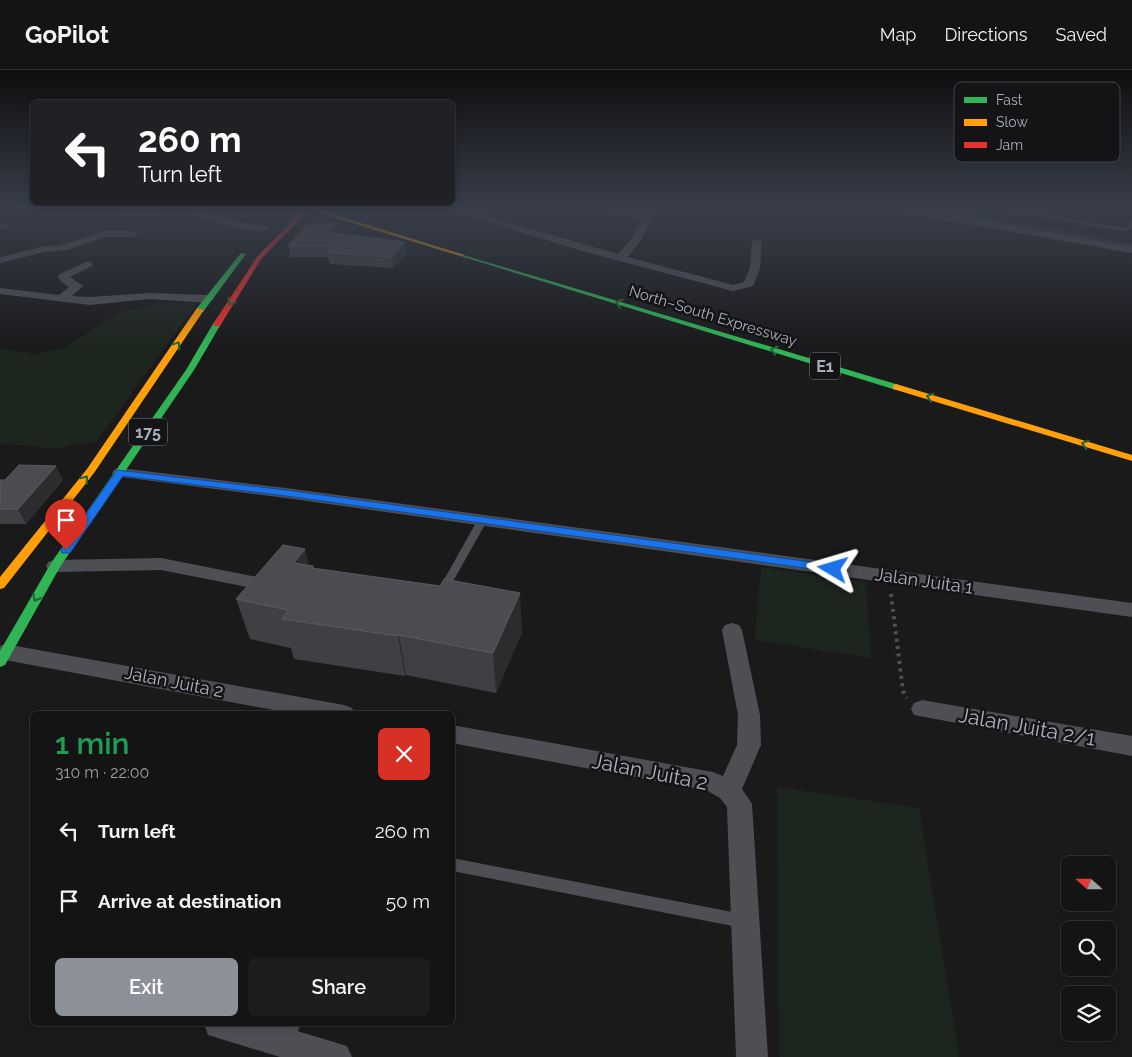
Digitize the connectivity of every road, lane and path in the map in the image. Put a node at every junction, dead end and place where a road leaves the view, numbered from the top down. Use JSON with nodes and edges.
{"nodes":[{"id":1,"x":16,"y":256,"type":"edge"},
{"id":2,"x":241,"y":256,"type":"edge"},
{"id":3,"x":261,"y":256,"type":"edge"},
{"id":4,"x":476,"y":256,"type":"edge"},
{"id":5,"x":483,"y":256,"type":"edge"},
{"id":6,"x":614,"y":256,"type":"edge"},
{"id":7,"x":756,"y":256,"type":"edge"},
{"id":8,"x":621,"y":258,"type":"joint"},
{"id":9,"x":0,"y":260,"type":"edge"},
{"id":10,"x":88,"y":264,"type":"dead end"},
{"id":11,"x":522,"y":269,"type":"junction"},
{"id":12,"x":0,"y":291,"type":"edge"},
{"id":13,"x":62,"y":298,"type":"junction"},
{"id":14,"x":208,"y":299,"type":"junction"},
{"id":15,"x":737,"y":326,"type":"dead end"},
{"id":16,"x":1132,"y":458,"type":"edge"},
{"id":17,"x":120,"y":472,"type":"junction"},
{"id":18,"x":482,"y":521,"type":"junction"},
{"id":19,"x":55,"y":566,"type":"junction"},
{"id":20,"x":888,"y":576,"type":"junction"},
{"id":21,"x":0,"y":585,"type":"edge"},
{"id":22,"x":268,"y":585,"type":"edge"},
{"id":23,"x":446,"y":585,"type":"edge"},
{"id":24,"x":1132,"y":610,"type":"edge"},
{"id":25,"x":732,"y":630,"type":"dead end"},
{"id":26,"x":2,"y":657,"type":"edge"},
{"id":27,"x":922,"y":709,"type":"joint"},
{"id":28,"x":326,"y":711,"type":"edge"},
{"id":29,"x":455,"y":735,"type":"edge"},
{"id":30,"x":1132,"y":746,"type":"edge"},
{"id":31,"x":729,"y":791,"type":"junction"},
{"id":32,"x":455,"y":865,"type":"edge"},
{"id":33,"x":744,"y":921,"type":"junction"},
{"id":34,"x":233,"y":1026,"type":"edge"},
{"id":35,"x":288,"y":1034,"type":"edge"},
{"id":36,"x":336,"y":1057,"type":"edge"},
{"id":37,"x":752,"y":1057,"type":"edge"}],
"edges":[{"from":1,"to":9,"type":"street"},
{"from":2,"to":14,"type":"highway","number":"175"},
{"from":3,"to":17,"type":"highway","number":"175","one_way":true},
{"from":4,"to":11,"type":"highway","name":"North–South Expressway","number":"E1"},
{"from":5,"to":11,"type":"highway","name":"North–South Expressway","number":"E1"},
{"from":6,"to":8,"type":"street"},
{"from":7,"to":8,"type":"street"},
{"from":10,"to":13,"type":"street"},
{"from":11,"to":15,"type":"highway","name":"North–South Expressway","number":"E1"},
{"from":16,"to":11,"type":"highway","name":"North–South Expressway","number":"E1","one_way":true},
{"from":12,"to":13,"type":"street"},
{"from":13,"to":14,"type":"street"},
{"from":21,"to":14,"type":"highway","number":"175","one_way":true},
{"from":17,"to":18,"type":"street","name":"Jalan Juita 1"},
{"from":17,"to":19,"type":"highway","number":"175"},
{"from":18,"to":20,"type":"street","name":"Jalan Juita 1"},
{"from":18,"to":23,"type":"lane"},
{"from":19,"to":22,"type":"street"},
{"from":19,"to":26,"type":"highway","number":"175","one_way":true},
{"from":20,"to":24,"type":"street","name":"Jalan Juita 1"},
{"from":20,"to":27,"type":"path"},
{"from":25,"to":31,"type":"street"},
{"from":26,"to":28,"type":"street","name":"Jalan Juita 2"},
{"from":27,"to":30,"type":"street","name":"Jalan Juita 2/1"},
{"from":29,"to":31,"type":"street","name":"Jalan Juita 2"},
{"from":31,"to":33,"type":"street","name":"Jalan Juita 2"},
{"from":32,"to":33,"type":"lane"},
{"from":33,"to":37,"type":"street","name":"Jalan Juita 2"},
{"from":34,"to":35,"type":"street"},
{"from":35,"to":36,"type":"street"}]}
